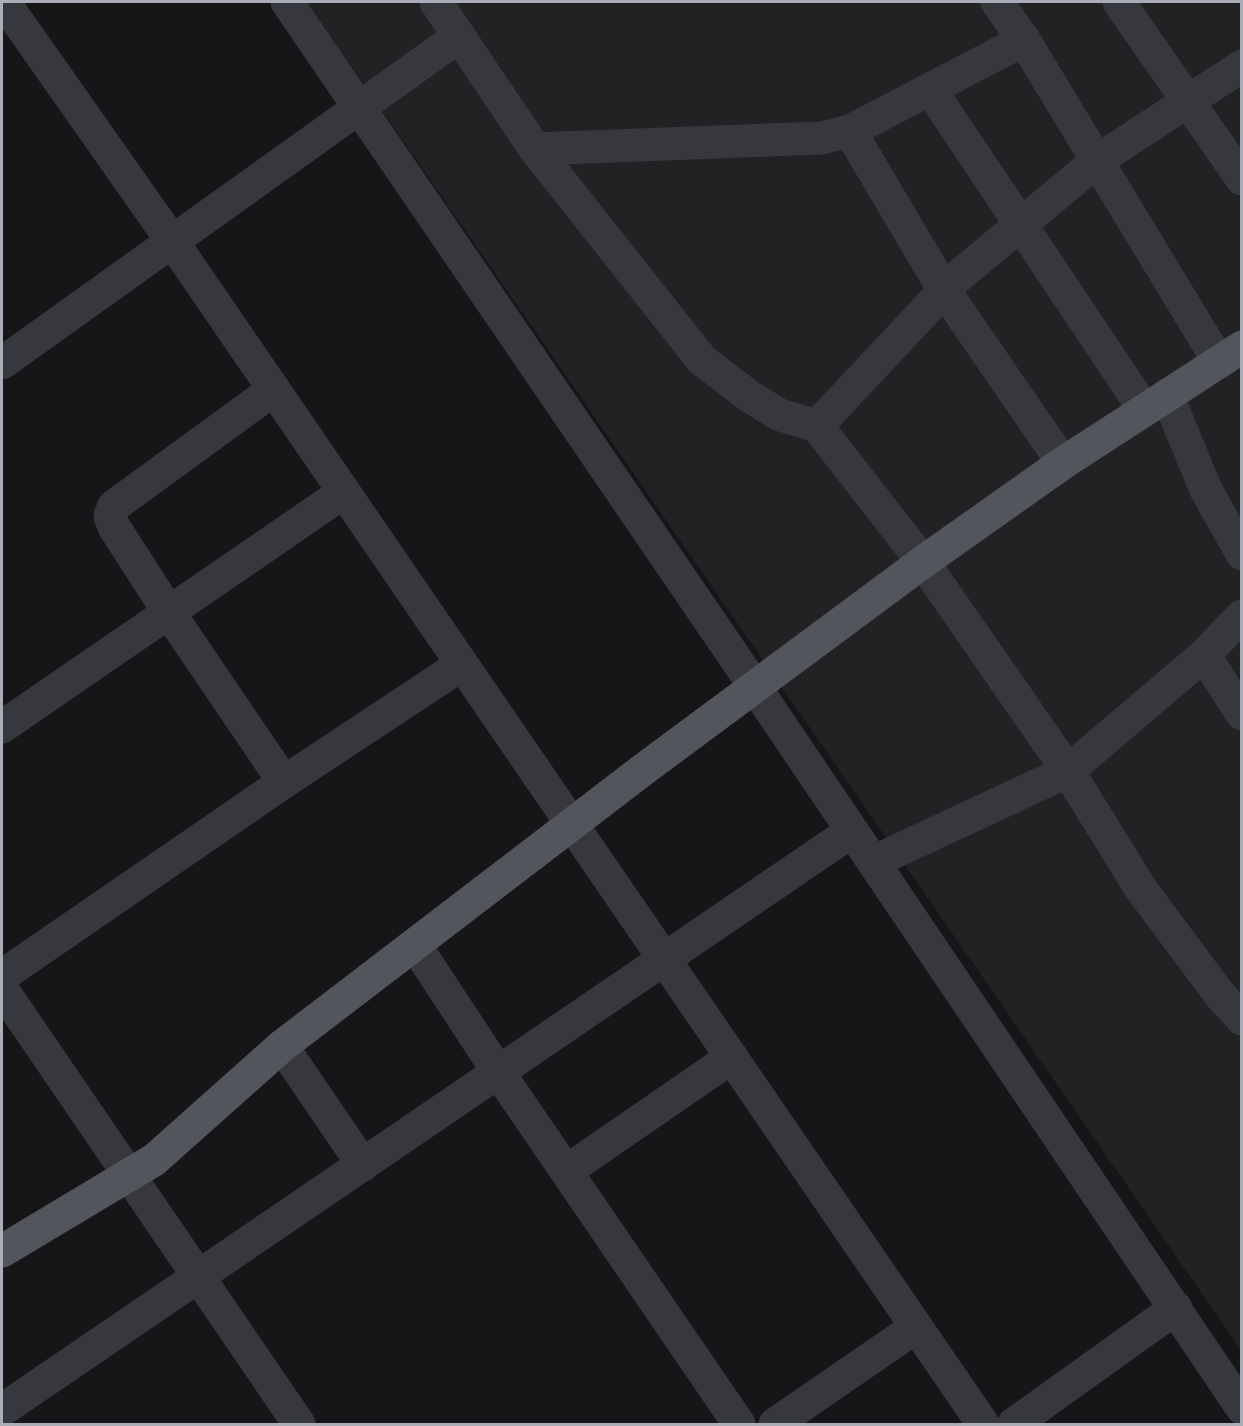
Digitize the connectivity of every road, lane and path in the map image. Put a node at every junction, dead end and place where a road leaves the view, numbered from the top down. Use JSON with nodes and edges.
{"nodes":[{"id":1,"x":4,"y":2,"type":"edge"},
{"id":2,"x":287,"y":2,"type":"edge"},
{"id":3,"x":436,"y":2,"type":"edge"},
{"id":4,"x":997,"y":2,"type":"edge"},
{"id":5,"x":1119,"y":2,"type":"edge"},
{"id":6,"x":458,"y":37,"type":"junction"},
{"id":7,"x":1024,"y":40,"type":"junction"},
{"id":8,"x":1242,"y":66,"type":"edge"},
{"id":9,"x":930,"y":89,"type":"junction"},
{"id":10,"x":1186,"y":100,"type":"junction"},
{"id":11,"x":360,"y":108,"type":"junction"},
{"id":12,"x":850,"y":131,"type":"junction"},
{"id":13,"x":535,"y":149,"type":"junction"},
{"id":14,"x":1098,"y":160,"type":"junction"},
{"id":15,"x":1242,"y":179,"type":"edge"},
{"id":16,"x":1022,"y":224,"type":"junction"},
{"id":17,"x":172,"y":241,"type":"junction"},
{"id":18,"x":944,"y":291,"type":"junction"},
{"id":19,"x":1230,"y":355,"type":"edge"},
{"id":20,"x":2,"y":361,"type":"edge"},
{"id":21,"x":273,"y":390,"type":"junction"},
{"id":22,"x":1156,"y":402,"type":"junction"},
{"id":23,"x":817,"y":426,"type":"junction"},
{"id":24,"x":1063,"y":463,"type":"junction"},
{"id":25,"x":344,"y":492,"type":"junction"},
{"id":26,"x":1242,"y":554,"type":"edge"},
{"id":27,"x":923,"y":562,"type":"junction"},
{"id":28,"x":170,"y":614,"type":"junction"},
{"id":29,"x":1242,"y":616,"type":"edge"},
{"id":30,"x":1204,"y":655,"type":"junction"},
{"id":31,"x":461,"y":665,"type":"junction"},
{"id":32,"x":755,"y":687,"type":"junction"},
{"id":33,"x":1242,"y":714,"type":"edge"},
{"id":34,"x":2,"y":727,"type":"edge"},
{"id":35,"x":1068,"y":771,"type":"junction"},
{"id":36,"x":284,"y":782,"type":"junction"},
{"id":37,"x":573,"y":824,"type":"junction"},
{"id":38,"x":852,"y":831,"type":"junction"},
{"id":39,"x":873,"y":862,"type":"junction"},
{"id":40,"x":415,"y":945,"type":"junction"},
{"id":41,"x":665,"y":957,"type":"junction"},
{"id":42,"x":2,"y":976,"type":"edge"},
{"id":43,"x":2,"y":989,"type":"edge"},
{"id":44,"x":1242,"y":1019,"type":"edge"},
{"id":45,"x":282,"y":1047,"type":"junction"},
{"id":46,"x":732,"y":1057,"type":"junction"},
{"id":47,"x":499,"y":1073,"type":"junction"},
{"id":48,"x":363,"y":1165,"type":"junction"},
{"id":49,"x":568,"y":1170,"type":"junction"},
{"id":50,"x":129,"y":1175,"type":"junction"},
{"id":51,"x":2,"y":1251,"type":"edge"},
{"id":52,"x":197,"y":1276,"type":"junction"},
{"id":53,"x":1176,"y":1308,"type":"junction"},
{"id":54,"x":916,"y":1327,"type":"junction"},
{"id":55,"x":9,"y":1408,"type":"edge"},
{"id":56,"x":1242,"y":1408,"type":"edge"},
{"id":57,"x":299,"y":1425,"type":"edge"},
{"id":58,"x":740,"y":1425,"type":"edge"},
{"id":59,"x":776,"y":1425,"type":"edge"},
{"id":60,"x":983,"y":1425,"type":"edge"},
{"id":61,"x":1014,"y":1425,"type":"edge"}],
"edges":[{"from":1,"to":17,"type":"street"},
{"from":2,"to":11,"type":"street"},
{"from":3,"to":6,"type":"street"},
{"from":4,"to":7,"type":"street"},
{"from":5,"to":10,"type":"street"},
{"from":6,"to":11,"type":"street"},
{"from":6,"to":13,"type":"street"},
{"from":7,"to":9,"type":"street"},
{"from":7,"to":14,"type":"street"},
{"from":8,"to":10,"type":"street"},
{"from":9,"to":12,"type":"street"},
{"from":9,"to":16,"type":"street"},
{"from":10,"to":14,"type":"street"},
{"from":10,"to":15,"type":"street"},
{"from":11,"to":17,"type":"street"},
{"from":11,"to":32,"type":"street"},
{"from":12,"to":13,"type":"street"},
{"from":12,"to":18,"type":"street"},
{"from":13,"to":23,"type":"street"},
{"from":14,"to":16,"type":"street"},
{"from":14,"to":19,"type":"street"},
{"from":16,"to":18,"type":"street"},
{"from":16,"to":22,"type":"street"},
{"from":17,"to":20,"type":"street"},
{"from":17,"to":21,"type":"street"},
{"from":18,"to":23,"type":"street"},
{"from":18,"to":24,"type":"street"},
{"from":19,"to":22,"type":"main road"},
{"from":21,"to":25,"type":"street"},
{"from":21,"to":28,"type":"street"},
{"from":22,"to":24,"type":"main road"},
{"from":22,"to":26,"type":"street"},
{"from":23,"to":27,"type":"street"},
{"from":24,"to":27,"type":"main road"},
{"from":25,"to":28,"type":"street"},
{"from":25,"to":31,"type":"street"},
{"from":27,"to":32,"type":"main road"},
{"from":27,"to":35,"type":"street"},
{"from":28,"to":34,"type":"street"},
{"from":28,"to":36,"type":"street"},
{"from":29,"to":30,"type":"street"},
{"from":30,"to":33,"type":"street"},
{"from":30,"to":35,"type":"street"},
{"from":31,"to":36,"type":"street"},
{"from":31,"to":37,"type":"street"},
{"from":32,"to":37,"type":"main road"},
{"from":32,"to":38,"type":"street"},
{"from":35,"to":39,"type":"street"},
{"from":35,"to":44,"type":"street"},
{"from":36,"to":42,"type":"street"},
{"from":37,"to":40,"type":"main road"},
{"from":37,"to":41,"type":"street"},
{"from":38,"to":39,"type":"street"},
{"from":38,"to":41,"type":"street"},
{"from":39,"to":53,"type":"street"},
{"from":40,"to":45,"type":"main road"},
{"from":40,"to":47,"type":"street"},
{"from":41,"to":46,"type":"street"},
{"from":41,"to":47,"type":"street"},
{"from":43,"to":50,"type":"street"},
{"from":45,"to":48,"type":"street"},
{"from":45,"to":50,"type":"main road"},
{"from":46,"to":49,"type":"street"},
{"from":46,"to":54,"type":"street"},
{"from":47,"to":48,"type":"street"},
{"from":47,"to":49,"type":"street"},
{"from":48,"to":52,"type":"street"},
{"from":49,"to":58,"type":"street"},
{"from":50,"to":51,"type":"main road"},
{"from":50,"to":52,"type":"street"},
{"from":52,"to":55,"type":"street"},
{"from":52,"to":57,"type":"street"},
{"from":53,"to":56,"type":"street"},
{"from":53,"to":61,"type":"street"},
{"from":54,"to":59,"type":"street"},
{"from":54,"to":60,"type":"street"}]}
